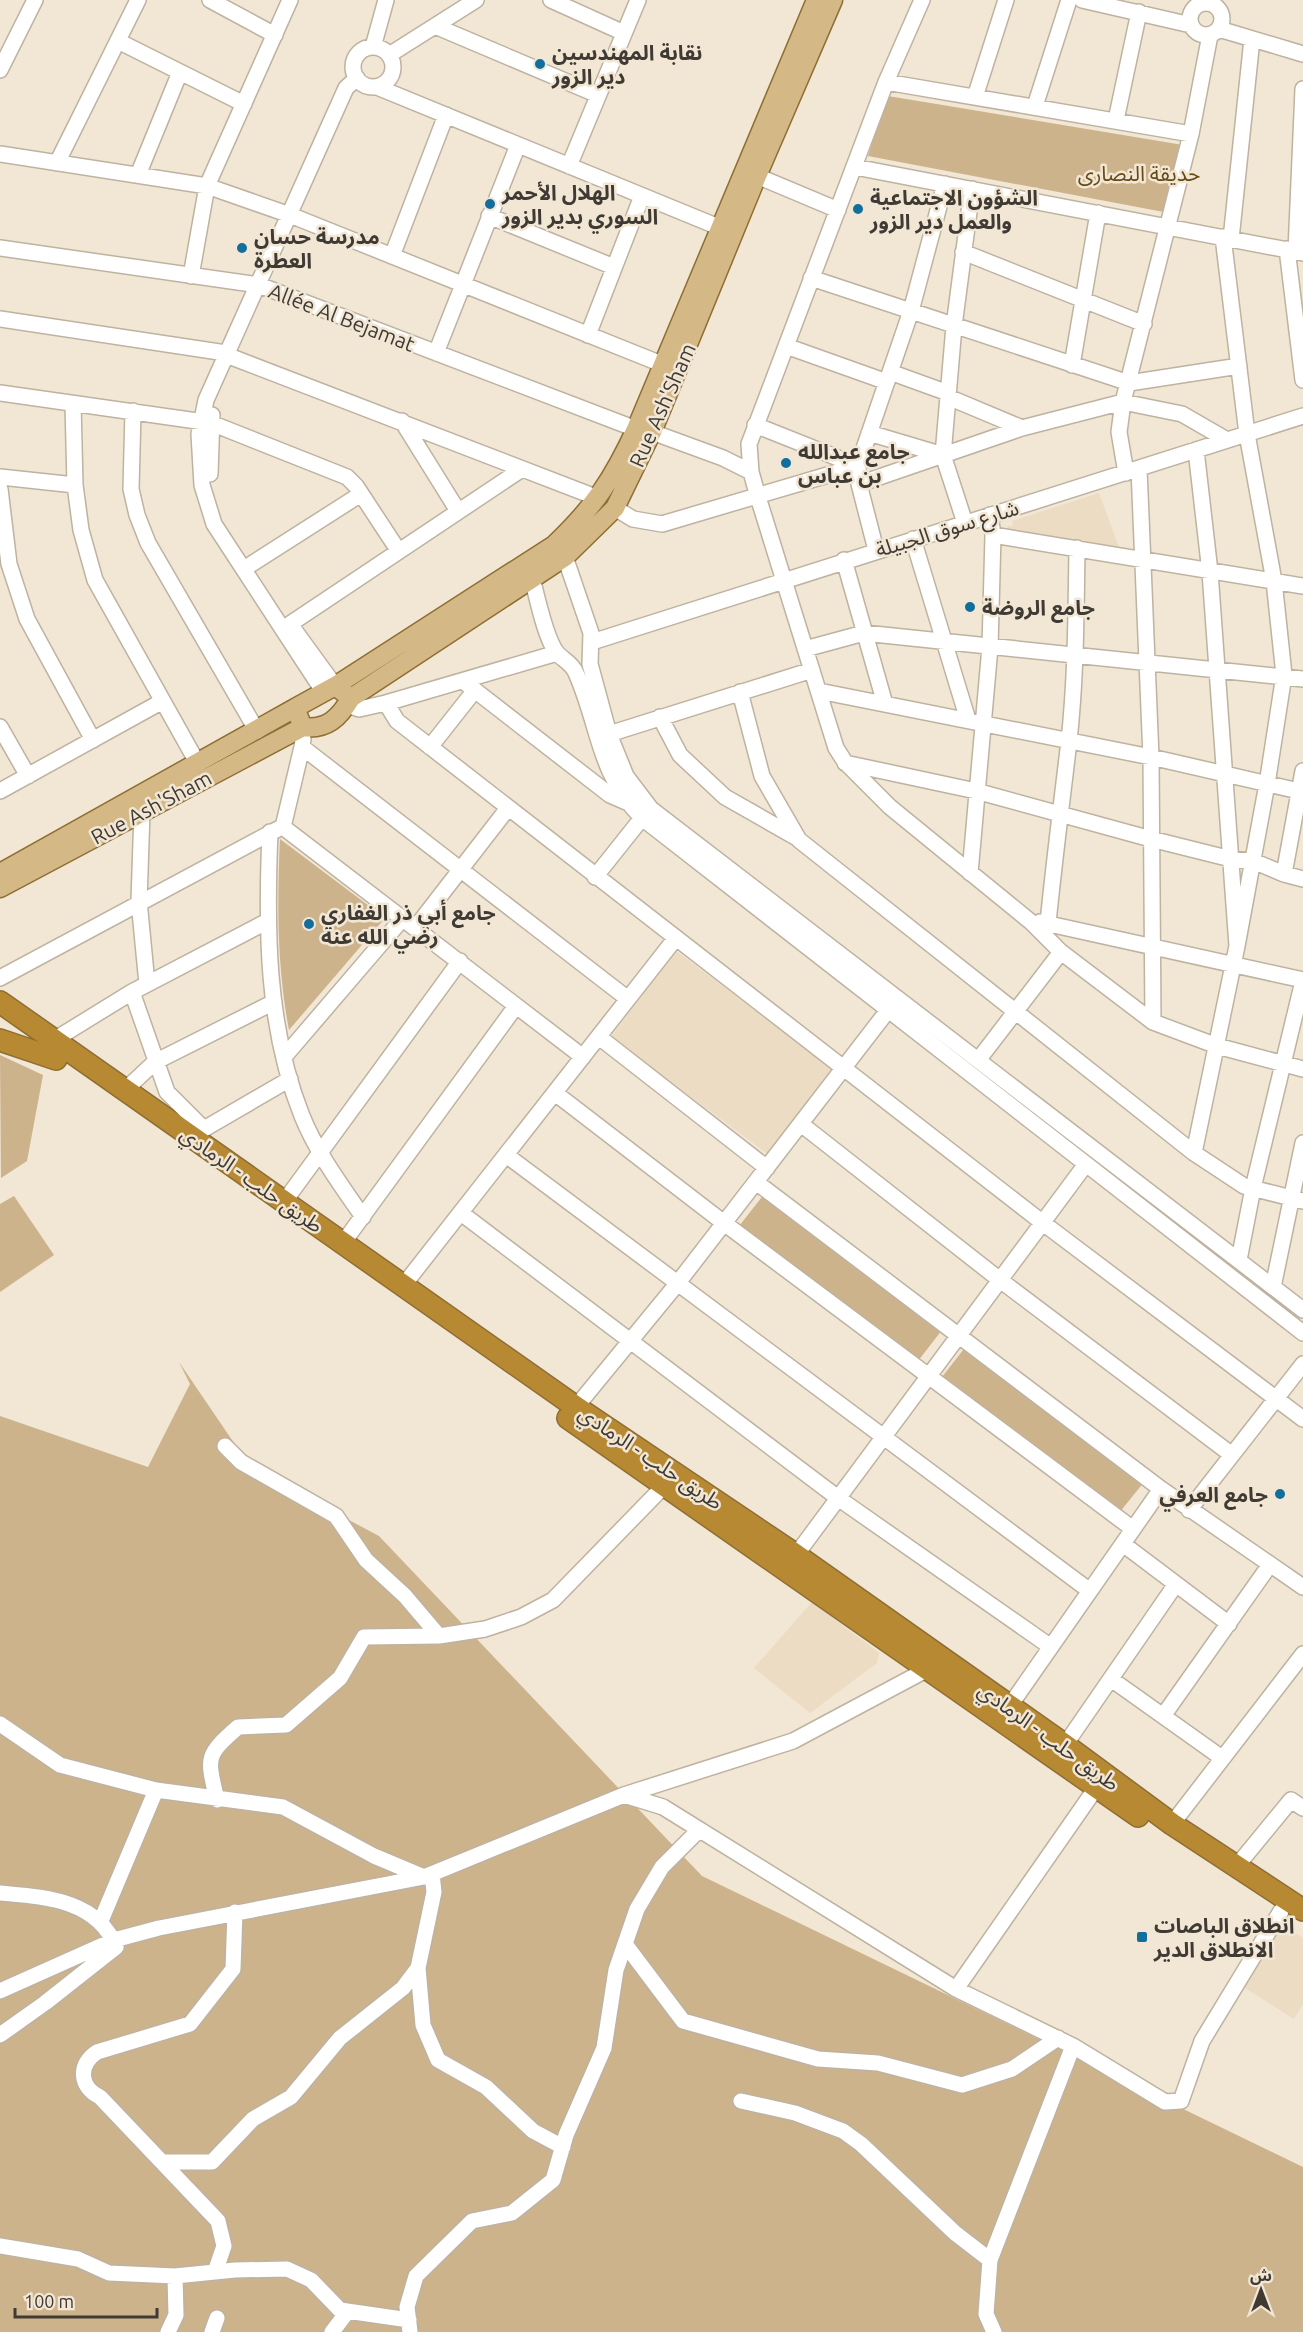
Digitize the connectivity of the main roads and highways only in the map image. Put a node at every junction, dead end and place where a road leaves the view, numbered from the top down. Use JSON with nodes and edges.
{"nodes":[{"id":1,"x":816,"y":0,"type":"edge"},
{"id":2,"x":833,"y":0,"type":"edge"},
{"id":3,"x":644,"y":431,"type":"junction"},
{"id":4,"x":559,"y":551,"type":"junction"},
{"id":5,"x":530,"y":569,"type":"junction"},
{"id":6,"x":329,"y":688,"type":"junction"},
{"id":7,"x":349,"y":701,"type":"junction"},
{"id":8,"x":295,"y":708,"type":"junction"},
{"id":9,"x":303,"y":727,"type":"junction"},
{"id":10,"x":0,"y":873,"type":"edge"},
{"id":11,"x":0,"y":888,"type":"edge"},
{"id":12,"x":0,"y":1002,"type":"edge"},
{"id":13,"x":0,"y":1020,"type":"edge"},
{"id":14,"x":0,"y":1040,"type":"edge"},
{"id":15,"x":55,"y":1050,"type":"junction"},
{"id":16,"x":1303,"y":1911,"type":"edge"},
{"id":17,"x":1303,"y":1925,"type":"edge"}],
"edges":[{"from":1,"to":3,"type":"main road","name":"Rue Ash'Sham"},
{"from":2,"to":3,"type":"main road","name":"Rue Ash'Sham"},
{"from":3,"to":4,"type":"main road","name":"Rue Ash'Sham"},
{"from":3,"to":4,"type":"main road","name":"Rue Ash'Sham"},
{"from":4,"to":5,"type":"main road","name":"Rue Ash'Sham"},
{"from":5,"to":6,"type":"main road","name":"Rue Ash'Sham"},
{"from":5,"to":7,"type":"main road","name":"Rue Ash'Sham"},
{"from":6,"to":7,"type":"main road"},
{"from":6,"to":8,"type":"main road","name":"Rue Ash'Sham"},
{"from":7,"to":9,"type":"main road","name":"Rue Ash'Sham"},
{"from":8,"to":9,"type":"main road"},
{"from":8,"to":10,"type":"main road","name":"Rue Ash'Sham"},
{"from":9,"to":11,"type":"main road","name":"Rue Ash'Sham"},
{"from":12,"to":15,"type":"highway","name":"طريق حلب - الرمادي"},
{"from":13,"to":15,"type":"highway","name":"طريق حلب - الرمادي"},
{"from":14,"to":15,"type":"highway"},
{"from":15,"to":16,"type":"highway","name":"طريق حلب - الرمادي"},
{"from":15,"to":17,"type":"highway","name":"طريق حلب - الرمادي"}]}
